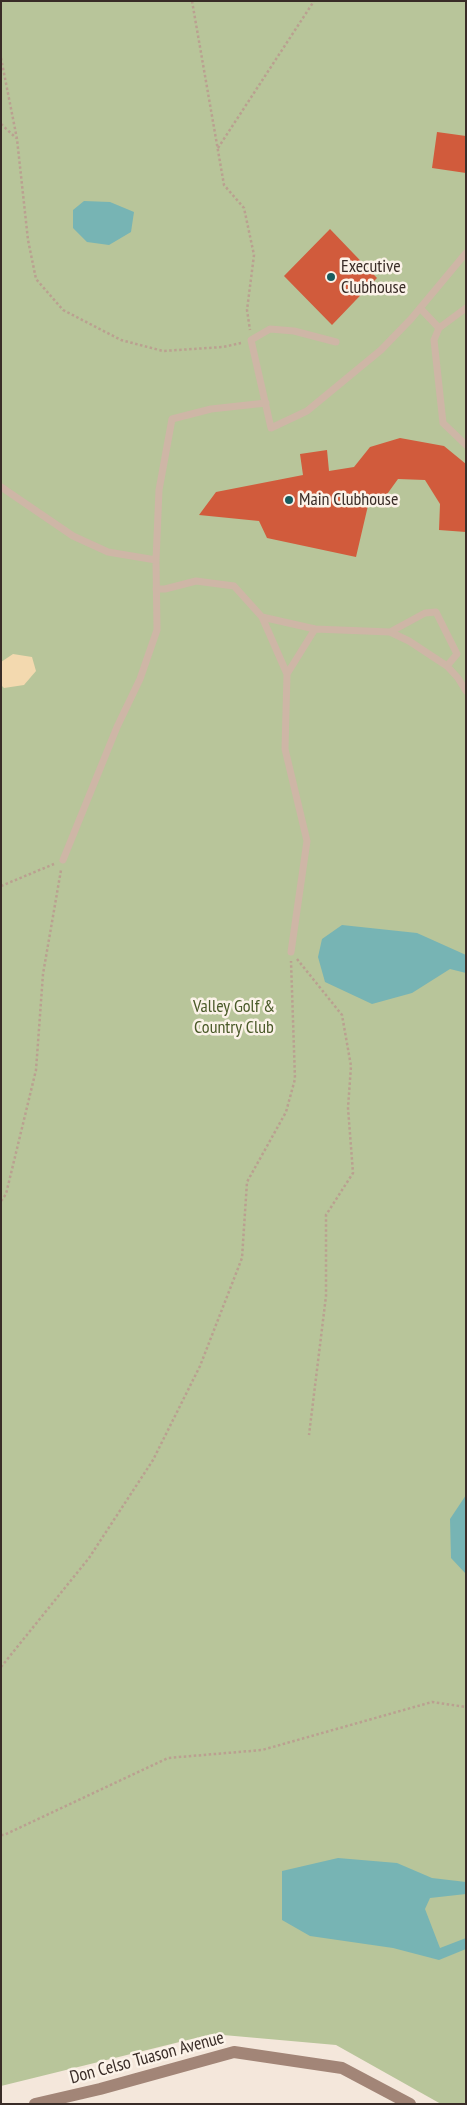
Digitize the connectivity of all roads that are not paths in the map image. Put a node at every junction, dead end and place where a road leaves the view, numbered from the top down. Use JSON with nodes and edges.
{"nodes":[{"id":1,"x":466,"y":253,"type":"edge"},
{"id":2,"x":420,"y":308,"type":"junction"},
{"id":3,"x":466,"y":308,"type":"edge"},
{"id":4,"x":439,"y":328,"type":"junction"},
{"id":5,"x":336,"y":342,"type":"dead end"},
{"id":6,"x":266,"y":403,"type":"junction"},
{"id":7,"x":466,"y":445,"type":"edge"},
{"id":8,"x":1,"y":487,"type":"edge"},
{"id":9,"x":156,"y":560,"type":"junction"},
{"id":10,"x":156,"y":589,"type":"junction"},
{"id":11,"x":262,"y":618,"type":"junction"},
{"id":12,"x":315,"y":630,"type":"junction"},
{"id":13,"x":390,"y":632,"type":"junction"},
{"id":14,"x":447,"y":666,"type":"junction"},
{"id":15,"x":287,"y":674,"type":"junction"},
{"id":16,"x":466,"y":691,"type":"edge"},
{"id":17,"x":62,"y":860,"type":"road end"},
{"id":18,"x":291,"y":952,"type":"road end"},
{"id":19,"x":35,"y":2104,"type":"edge"},
{"id":20,"x":410,"y":2104,"type":"edge"}],
"edges":[{"from":1,"to":2,"type":"lane"},
{"from":2,"to":4,"type":"lane"},
{"from":2,"to":6,"type":"lane"},
{"from":3,"to":4,"type":"lane"},
{"from":4,"to":7,"type":"lane"},
{"from":5,"to":6,"type":"lane"},
{"from":6,"to":9,"type":"lane"},
{"from":8,"to":9,"type":"lane"},
{"from":9,"to":10,"type":"lane"},
{"from":10,"to":11,"type":"lane"},
{"from":10,"to":17,"type":"lane"},
{"from":11,"to":12,"type":"lane"},
{"from":11,"to":15,"type":"lane"},
{"from":12,"to":13,"type":"lane"},
{"from":12,"to":15,"type":"lane"},
{"from":13,"to":14,"type":"lane"},
{"from":13,"to":14,"type":"lane"},
{"from":14,"to":16,"type":"lane"},
{"from":15,"to":18,"type":"lane"},
{"from":19,"to":20,"type":"street","name":"Don Celso Tuason Avenue"}]}
